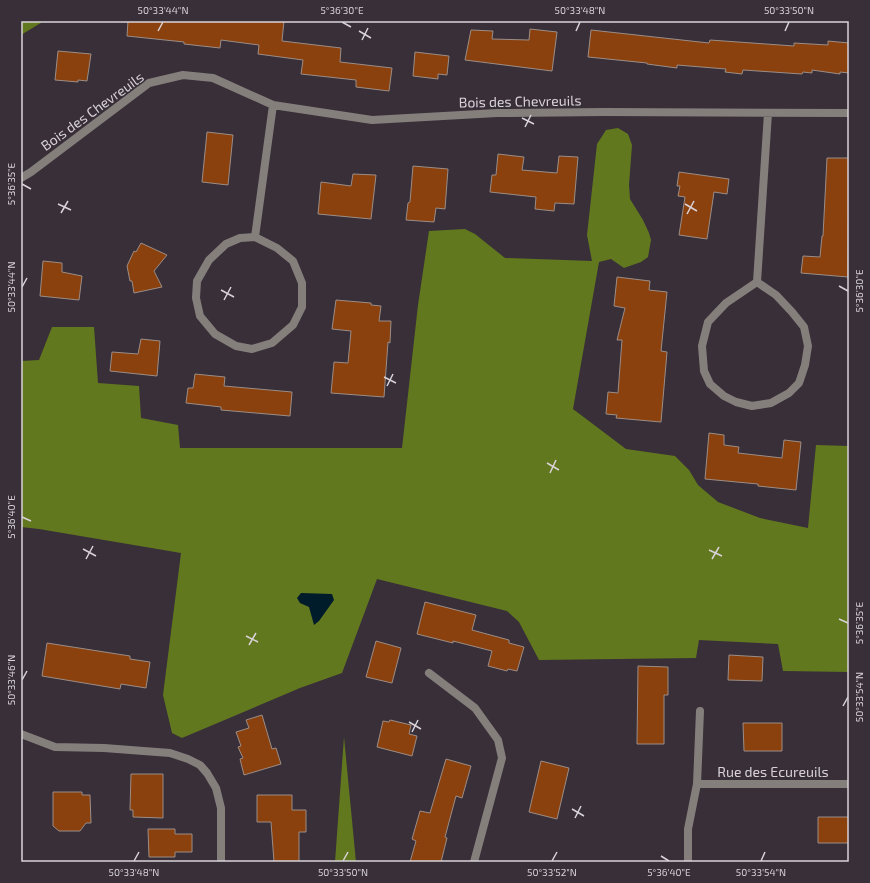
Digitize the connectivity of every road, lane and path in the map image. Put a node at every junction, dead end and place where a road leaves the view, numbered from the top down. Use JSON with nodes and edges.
{"nodes":[{"id":1,"x":273,"y":105,"type":"junction"},
{"id":2,"x":768,"y":113,"type":"junction"},
{"id":3,"x":849,"y":113,"type":"edge"},
{"id":4,"x":21,"y":178,"type":"edge"},
{"id":5,"x":255,"y":236,"type":"junction"},
{"id":6,"x":757,"y":282,"type":"junction"},
{"id":7,"x":430,"y":673,"type":"dead end"},
{"id":8,"x":700,"y":711,"type":"dead end"},
{"id":9,"x":21,"y":734,"type":"edge"},
{"id":10,"x":697,"y":784,"type":"junction"},
{"id":11,"x":849,"y":784,"type":"edge"},
{"id":12,"x":221,"y":862,"type":"edge"},
{"id":13,"x":474,"y":862,"type":"edge"},
{"id":14,"x":688,"y":862,"type":"edge"}],
"edges":[{"from":1,"to":2,"type":"street","name":"Bois des Chevreuils"},
{"from":1,"to":4,"type":"street","name":"Bois des Chevreuils"},
{"from":1,"to":5,"type":"street"},
{"from":2,"to":3,"type":"street","name":"Bois des Chevreuils"},
{"from":2,"to":6,"type":"street"},
{"from":5,"to":5,"type":"street"},
{"from":6,"to":6,"type":"street"},
{"from":7,"to":13,"type":"street"},
{"from":8,"to":10,"type":"street","name":"Rue des Ecureuils"},
{"from":9,"to":12,"type":"street"},
{"from":10,"to":11,"type":"street","name":"Rue des Ecureuils"},
{"from":10,"to":14,"type":"street","name":"Rue des Ecureuils"}]}
